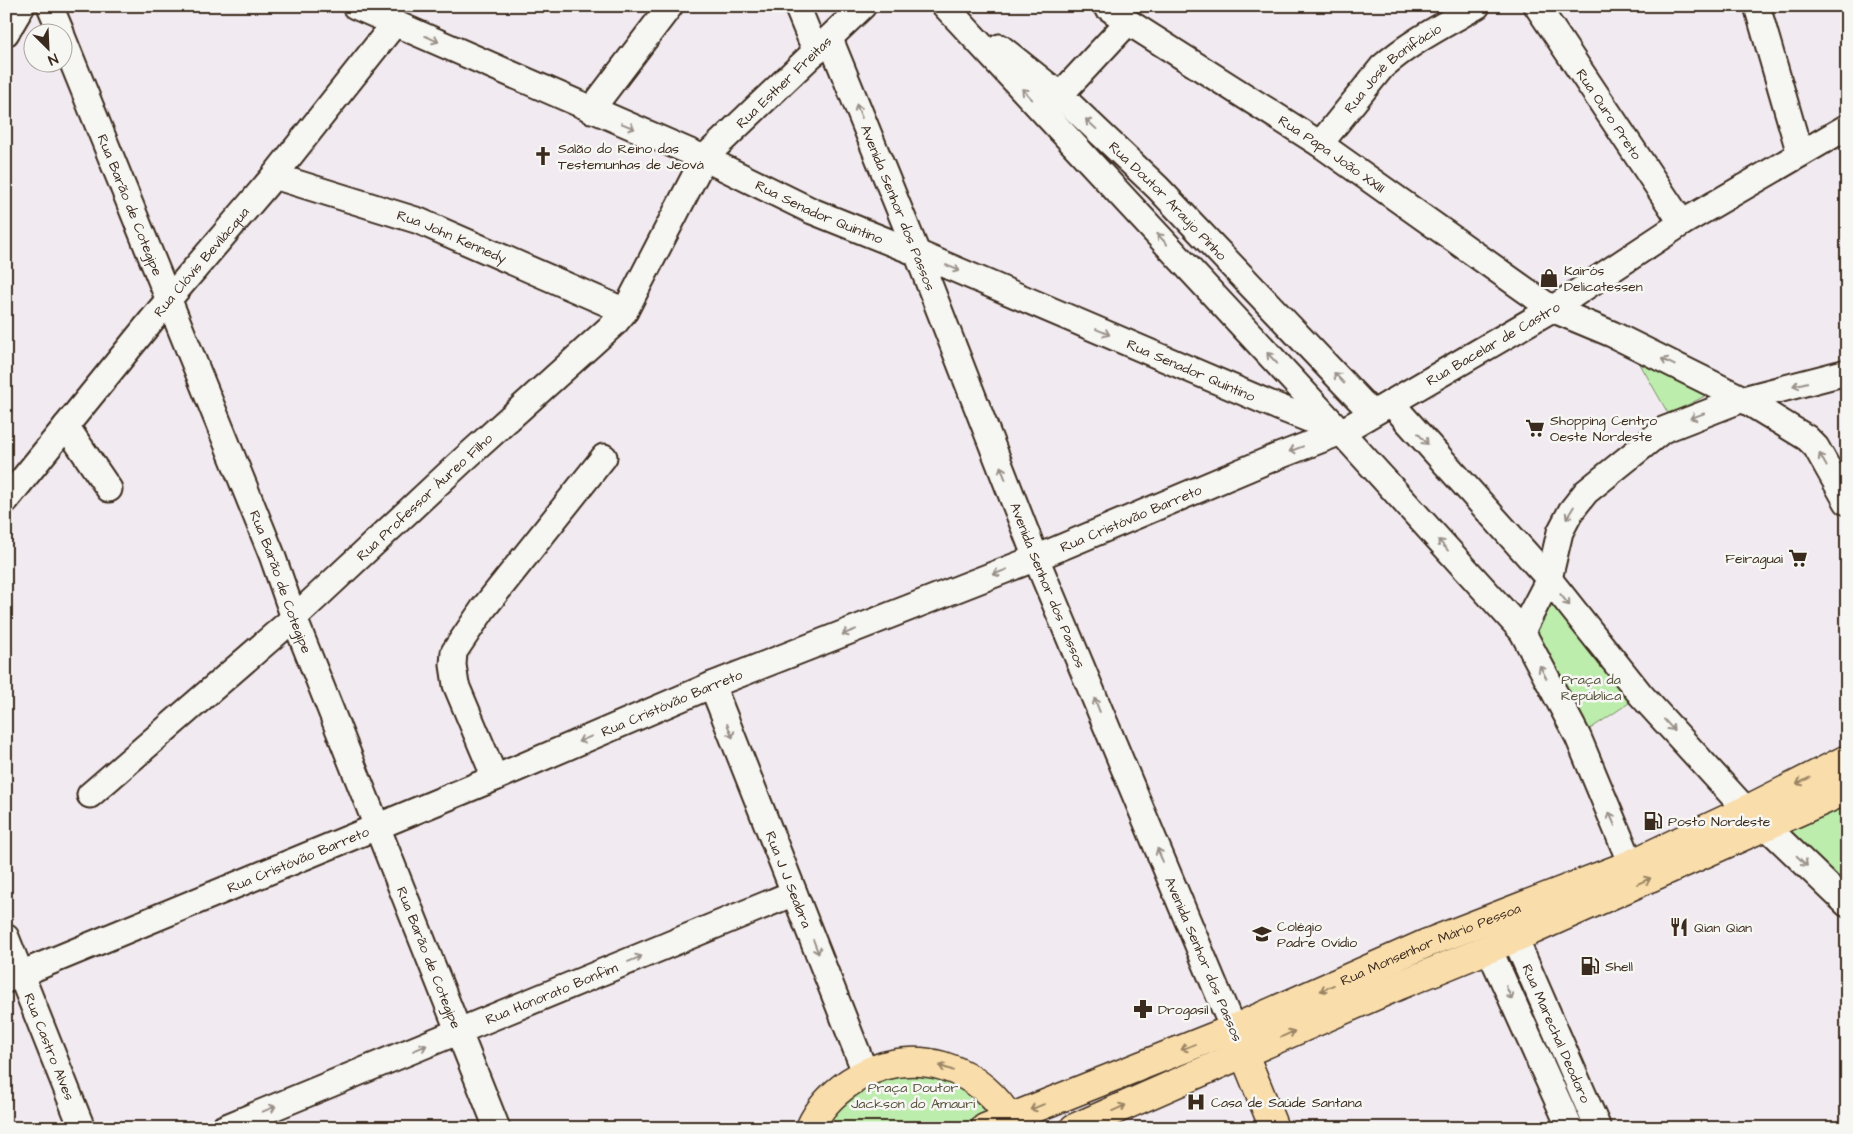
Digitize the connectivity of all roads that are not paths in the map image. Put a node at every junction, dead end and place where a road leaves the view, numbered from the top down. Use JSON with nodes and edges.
{"nodes":[{"id":1,"x":22,"y":6,"type":"edge"},
{"id":2,"x":50,"y":6,"type":"edge"},
{"id":3,"x":355,"y":6,"type":"edge"},
{"id":4,"x":797,"y":6,"type":"edge"},
{"id":5,"x":863,"y":6,"type":"edge"},
{"id":6,"x":945,"y":6,"type":"edge"},
{"id":7,"x":1106,"y":6,"type":"edge"},
{"id":8,"x":1477,"y":6,"type":"edge"},
{"id":9,"x":1537,"y":6,"type":"edge"},
{"id":10,"x":1757,"y":6,"type":"edge"},
{"id":11,"x":668,"y":7,"type":"edge"},
{"id":12,"x":57,"y":22,"type":"edge"},
{"id":13,"x":1128,"y":22,"type":"junction"},
{"id":14,"x":395,"y":23,"type":"junction"},
{"id":15,"x":6,"y":32,"type":"edge"},
{"id":16,"x":823,"y":45,"type":"junction"},
{"id":17,"x":72,"y":60,"type":"edge"},
{"id":18,"x":1060,"y":95,"type":"junction"},
{"id":19,"x":590,"y":110,"type":"junction"},
{"id":20,"x":1847,"y":127,"type":"edge"},
{"id":21,"x":1320,"y":144,"type":"junction"},
{"id":22,"x":1800,"y":154,"type":"junction"},
{"id":23,"x":704,"y":158,"type":"junction"},
{"id":24,"x":274,"y":176,"type":"junction"},
{"id":25,"x":1682,"y":223,"type":"junction"},
{"id":26,"x":917,"y":253,"type":"junction"},
{"id":27,"x":170,"y":299,"type":"junction"},
{"id":28,"x":1552,"y":309,"type":"junction"},
{"id":29,"x":625,"y":311,"type":"junction"},
{"id":30,"x":1847,"y":372,"type":"edge"},
{"id":31,"x":1743,"y":399,"type":"junction"},
{"id":32,"x":1381,"y":408,"type":"junction"},
{"id":33,"x":66,"y":426,"type":"junction"},
{"id":34,"x":1341,"y":432,"type":"junction"},
{"id":35,"x":604,"y":456,"type":"dead end"},
{"id":36,"x":109,"y":489,"type":"dead end"},
{"id":37,"x":6,"y":500,"type":"edge"},
{"id":38,"x":1847,"y":502,"type":"edge"},
{"id":39,"x":1036,"y":558,"type":"junction"},
{"id":40,"x":1548,"y":579,"type":"junction"},
{"id":41,"x":294,"y":618,"type":"junction"},
{"id":42,"x":1522,"y":632,"type":"junction"},
{"id":43,"x":712,"y":685,"type":"junction"},
{"id":44,"x":1847,"y":759,"type":"edge"},
{"id":45,"x":495,"y":778,"type":"junction"},
{"id":46,"x":1847,"y":790,"type":"edge"},
{"id":47,"x":90,"y":795,"type":"dead end"},
{"id":48,"x":1746,"y":810,"type":"junction"},
{"id":49,"x":377,"y":825,"type":"junction"},
{"id":50,"x":1767,"y":827,"type":"junction"},
{"id":51,"x":1631,"y":864,"type":"junction"},
{"id":52,"x":794,"y":893,"type":"junction"},
{"id":53,"x":1847,"y":904,"type":"edge"},
{"id":54,"x":6,"y":937,"type":"edge"},
{"id":55,"x":1515,"y":938,"type":"junction"},
{"id":56,"x":1489,"y":949,"type":"junction"},
{"id":57,"x":14,"y":977,"type":"edge"},
{"id":58,"x":1400,"y":985,"type":"junction"},
{"id":59,"x":1233,"y":1028,"type":"junction"},
{"id":60,"x":459,"y":1032,"type":"junction"},
{"id":61,"x":1244,"y":1053,"type":"junction"},
{"id":62,"x":865,"y":1072,"type":"junction"},
{"id":63,"x":1013,"y":1123,"type":"edge"},
{"id":64,"x":82,"y":1128,"type":"edge"},
{"id":65,"x":224,"y":1128,"type":"edge"},
{"id":66,"x":497,"y":1128,"type":"edge"},
{"id":67,"x":810,"y":1128,"type":"edge"},
{"id":68,"x":985,"y":1128,"type":"edge"},
{"id":69,"x":1074,"y":1128,"type":"edge"},
{"id":70,"x":1274,"y":1128,"type":"edge"},
{"id":71,"x":1570,"y":1128,"type":"edge"},
{"id":72,"x":1598,"y":1128,"type":"edge"}],
"edges":[{"from":1,"to":15,"type":"street"},
{"from":2,"to":12,"type":"street"},
{"from":3,"to":14,"type":"street","name":"Rua Senador Quintino"},
{"from":4,"to":16,"type":"street","name":"Avenida Senhor dos Passos"},
{"from":5,"to":16,"type":"street","name":"Rua Esther Freitas"},
{"from":6,"to":18,"type":"street","name":"Rua Doutor Araujo Pinho"},
{"from":34,"to":6,"type":"street","name":"Rua Doutor Araujo Pinho","one_way":true},
{"from":7,"to":13,"type":"street","name":"Rua Papa João XXIII"},
{"from":8,"to":21,"type":"street","name":"Rua José Bonifácio"},
{"from":9,"to":25,"type":"street","name":"Rua Ouro Preto"},
{"from":10,"to":22,"type":"street"},
{"from":11,"to":19,"type":"street"},
{"from":13,"to":18,"type":"street"},
{"from":13,"to":21,"type":"street","name":"Rua Papa João XXIII"},
{"from":14,"to":19,"type":"street","name":"Rua Senador Quintino","one_way":true},
{"from":14,"to":24,"type":"street","name":"Rua Clóvis Bevilácqua"},
{"from":16,"to":23,"type":"street","name":"Rua Esther Freitas"},
{"from":26,"to":16,"type":"street","name":"Avenida Senhor dos Passos","one_way":true},
{"from":17,"to":27,"type":"street","name":"Rua Barão de Cotegipe"},
{"from":32,"to":18,"type":"street","name":"Rua Doutor Araujo Pinho","one_way":true},
{"from":19,"to":23,"type":"street","name":"Rua Senador Quintino","one_way":true},
{"from":20,"to":22,"type":"street","name":"Rua Bacelar de Castro"},
{"from":21,"to":28,"type":"street","name":"Rua Papa João XXIII"},
{"from":22,"to":25,"type":"street","name":"Rua Bacelar de Castro"},
{"from":23,"to":26,"type":"street","name":"Rua Senador Quintino"},
{"from":23,"to":29,"type":"street","name":"Rua Professor Áureo Filho"},
{"from":24,"to":27,"type":"street","name":"Rua Clóvis Bevilácqua"},
{"from":24,"to":29,"type":"street","name":"Rua John Kennedy"},
{"from":25,"to":28,"type":"street","name":"Rua Bacelar de Castro"},
{"from":26,"to":34,"type":"street","name":"Rua Senador Quintino","one_way":true},
{"from":39,"to":26,"type":"street","name":"Avenida Senhor dos Passos","one_way":true},
{"from":27,"to":33,"type":"street","name":"Rua Clóvis Bevilácqua"},
{"from":27,"to":41,"type":"street","name":"Rua Barão de Cotegipe"},
{"from":31,"to":28,"type":"street","name":"Rua Papa João XXIII","one_way":true},
{"from":28,"to":32,"type":"street","name":"Rua Bacelar de Castro"},
{"from":29,"to":41,"type":"street","name":"Rua Professor Áureo Filho"},
{"from":30,"to":31,"type":"street","one_way":true},
{"from":38,"to":31,"type":"street","name":"Rua Papa João XXIII","one_way":true},
{"from":31,"to":40,"type":"street","one_way":true},
{"from":32,"to":34,"type":"street","name":"Rua Bacelar de Castro"},
{"from":32,"to":40,"type":"street","one_way":true},
{"from":33,"to":36,"type":"street"},
{"from":33,"to":37,"type":"street","name":"Rua Clóvis Bevilácqua"},
{"from":34,"to":39,"type":"street","name":"Rua Cristóvão Barreto","one_way":true},
{"from":42,"to":34,"type":"street","one_way":true},
{"from":35,"to":45,"type":"street"},
{"from":39,"to":43,"type":"street","name":"Rua Cristóvão Barreto","one_way":true},
{"from":59,"to":39,"type":"street","name":"Avenida Senhor dos Passos","one_way":true},
{"from":40,"to":42,"type":"street"},
{"from":40,"to":48,"type":"street","one_way":true},
{"from":41,"to":47,"type":"street","name":"Rua Professor Áureo Filho"},
{"from":41,"to":49,"type":"street","name":"Rua Barão de Cotegipe"},
{"from":51,"to":42,"type":"street","one_way":true},
{"from":43,"to":45,"type":"street","name":"Rua Cristóvão Barreto","one_way":true},
{"from":43,"to":52,"type":"street","name":"Rua J J Seabra","one_way":true},
{"from":44,"to":48,"type":"main road","name":"Rua Monsenhor Mário Pessoa","one_way":true},
{"from":45,"to":49,"type":"street","name":"Rua Cristóvão Barreto"},
{"from":46,"to":50,"type":"main road","name":"Rua Monsenhor Mário Pessoa"},
{"from":48,"to":50,"type":"street"},
{"from":48,"to":51,"type":"main road","name":"Rua Monsenhor Mário Pessoa"},
{"from":49,"to":57,"type":"street","name":"Rua Cristóvão Barreto"},
{"from":49,"to":60,"type":"street","name":"Rua Barão de Cotegipe"},
{"from":50,"to":53,"type":"street","one_way":true},
{"from":55,"to":50,"type":"main road","name":"Rua Monsenhor Mário Pessoa","one_way":true},
{"from":51,"to":58,"type":"main road"},
{"from":51,"to":59,"type":"main road","name":"Rua Monsenhor Mário Pessoa","one_way":true},
{"from":60,"to":52,"type":"street","name":"Rua Honorato Bonfim","one_way":true},
{"from":52,"to":62,"type":"street","name":"Rua J J Seabra","one_way":true},
{"from":54,"to":57,"type":"street","name":"Rua Castro Alves"},
{"from":55,"to":56,"type":"main road","name":"Rua Monsenhor Mário Pessoa"},
{"from":55,"to":72,"type":"street","name":"Rua Marechal Deodoro"},
{"from":56,"to":58,"type":"main road","name":"Rua Monsenhor Mário Pessoa"},
{"from":56,"to":71,"type":"street","name":"Rua Marechal Deodoro","one_way":true},
{"from":57,"to":64,"type":"street","name":"Rua Castro Alves"},
{"from":61,"to":58,"type":"main road","name":"Rua Monsenhor Mário Pessoa","one_way":true},
{"from":59,"to":61,"type":"main road","name":"Avenida Senhor dos Passos"},
{"from":59,"to":63,"type":"main road","name":"Rua Monsenhor Mário Pessoa","one_way":true},
{"from":65,"to":60,"type":"street","name":"Rua Honorato Bonfim","one_way":true},
{"from":60,"to":66,"type":"street","name":"Rua Barão de Cotegipe"},
{"from":69,"to":61,"type":"main road","name":"Rua Monsenhor Mário Pessoa","one_way":true},
{"from":61,"to":70,"type":"main road","name":"Avenida Senhor dos Passos"},
{"from":63,"to":62,"type":"main road","one_way":true},
{"from":62,"to":67,"type":"main road"},
{"from":63,"to":68,"type":"main road","name":"Rua Monsenhor Mário Pessoa"}]}
